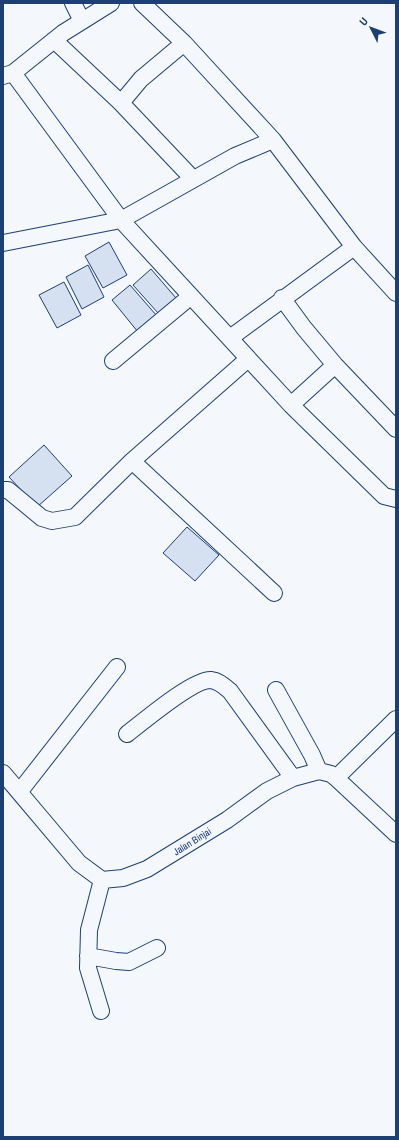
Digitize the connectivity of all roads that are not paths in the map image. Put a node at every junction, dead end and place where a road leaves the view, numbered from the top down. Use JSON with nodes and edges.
{"nodes":[{"id":1,"x":73,"y":3,"type":"edge"},
{"id":2,"x":111,"y":3,"type":"edge"},
{"id":3,"x":142,"y":3,"type":"edge"},
{"id":4,"x":82,"y":21,"type":"junction"},
{"id":5,"x":54,"y":40,"type":"junction"},
{"id":6,"x":184,"y":43,"type":"junction"},
{"id":7,"x":8,"y":75,"type":"edge"},
{"id":8,"x":121,"y":103,"type":"junction"},
{"id":9,"x":273,"y":140,"type":"junction"},
{"id":10,"x":193,"y":179,"type":"junction"},
{"id":11,"x":121,"y":220,"type":"junction"},
{"id":12,"x":3,"y":243,"type":"edge"},
{"id":13,"x":354,"y":247,"type":"junction"},
{"id":14,"x":396,"y":293,"type":"edge"},
{"id":15,"x":191,"y":296,"type":"junction"},
{"id":16,"x":282,"y":298,"type":"junction"},
{"id":17,"x":230,"y":338,"type":"junction"},
{"id":18,"x":248,"y":358,"type":"junction"},
{"id":19,"x":113,"y":360,"type":"dead end"},
{"id":20,"x":335,"y":364,"type":"junction"},
{"id":21,"x":291,"y":405,"type":"junction"},
{"id":22,"x":396,"y":429,"type":"edge"},
{"id":23,"x":132,"y":461,"type":"junction"},
{"id":24,"x":3,"y":490,"type":"edge"},
{"id":25,"x":396,"y":499,"type":"edge"},
{"id":26,"x":274,"y":593,"type":"dead end"},
{"id":27,"x":116,"y":667,"type":"dead end"},
{"id":28,"x":276,"y":690,"type":"dead end"},
{"id":29,"x":396,"y":719,"type":"edge"},
{"id":30,"x":127,"y":734,"type":"dead end"},
{"id":31,"x":319,"y":771,"type":"junction"},
{"id":32,"x":3,"y":773,"type":"edge"},
{"id":33,"x":293,"y":778,"type":"junction"},
{"id":34,"x":336,"y":778,"type":"junction"},
{"id":35,"x":20,"y":791,"type":"junction"},
{"id":36,"x":396,"y":834,"type":"edge"},
{"id":37,"x":102,"y":880,"type":"junction"},
{"id":38,"x":157,"y":948,"type":"dead end"},
{"id":39,"x":88,"y":956,"type":"junction"},
{"id":40,"x":101,"y":1011,"type":"dead end"}],
"edges":[{"from":1,"to":4,"type":"street"},
{"from":2,"to":4,"type":"street"},
{"from":3,"to":6,"type":"street"},
{"from":4,"to":5,"type":"street"},
{"from":5,"to":7,"type":"street"},
{"from":5,"to":8,"type":"street"},
{"from":6,"to":8,"type":"street"},
{"from":6,"to":9,"type":"street"},
{"from":7,"to":11,"type":"street"},
{"from":8,"to":10,"type":"street"},
{"from":9,"to":10,"type":"street"},
{"from":9,"to":13,"type":"street"},
{"from":10,"to":11,"type":"street"},
{"from":11,"to":12,"type":"street"},
{"from":11,"to":15,"type":"street"},
{"from":13,"to":14,"type":"street"},
{"from":13,"to":16,"type":"street"},
{"from":15,"to":17,"type":"street"},
{"from":15,"to":19,"type":"street"},
{"from":16,"to":17,"type":"street"},
{"from":16,"to":20,"type":"street"},
{"from":17,"to":18,"type":"street"},
{"from":18,"to":21,"type":"street"},
{"from":18,"to":23,"type":"street"},
{"from":20,"to":21,"type":"street"},
{"from":20,"to":22,"type":"street"},
{"from":21,"to":25,"type":"street"},
{"from":23,"to":24,"type":"street"},
{"from":23,"to":26,"type":"street"},
{"from":27,"to":35,"type":"street"},
{"from":28,"to":31,"type":"street"},
{"from":29,"to":34,"type":"street"},
{"from":30,"to":33,"type":"street"},
{"from":31,"to":33,"type":"street","name":"Jalan Binjai"},
{"from":31,"to":34,"type":"street"},
{"from":32,"to":35,"type":"street"},
{"from":33,"to":37,"type":"street","name":"Jalan Binjai"},
{"from":34,"to":36,"type":"street"},
{"from":35,"to":37,"type":"street"},
{"from":37,"to":39,"type":"street"},
{"from":38,"to":39,"type":"street"},
{"from":39,"to":40,"type":"street"}]}
